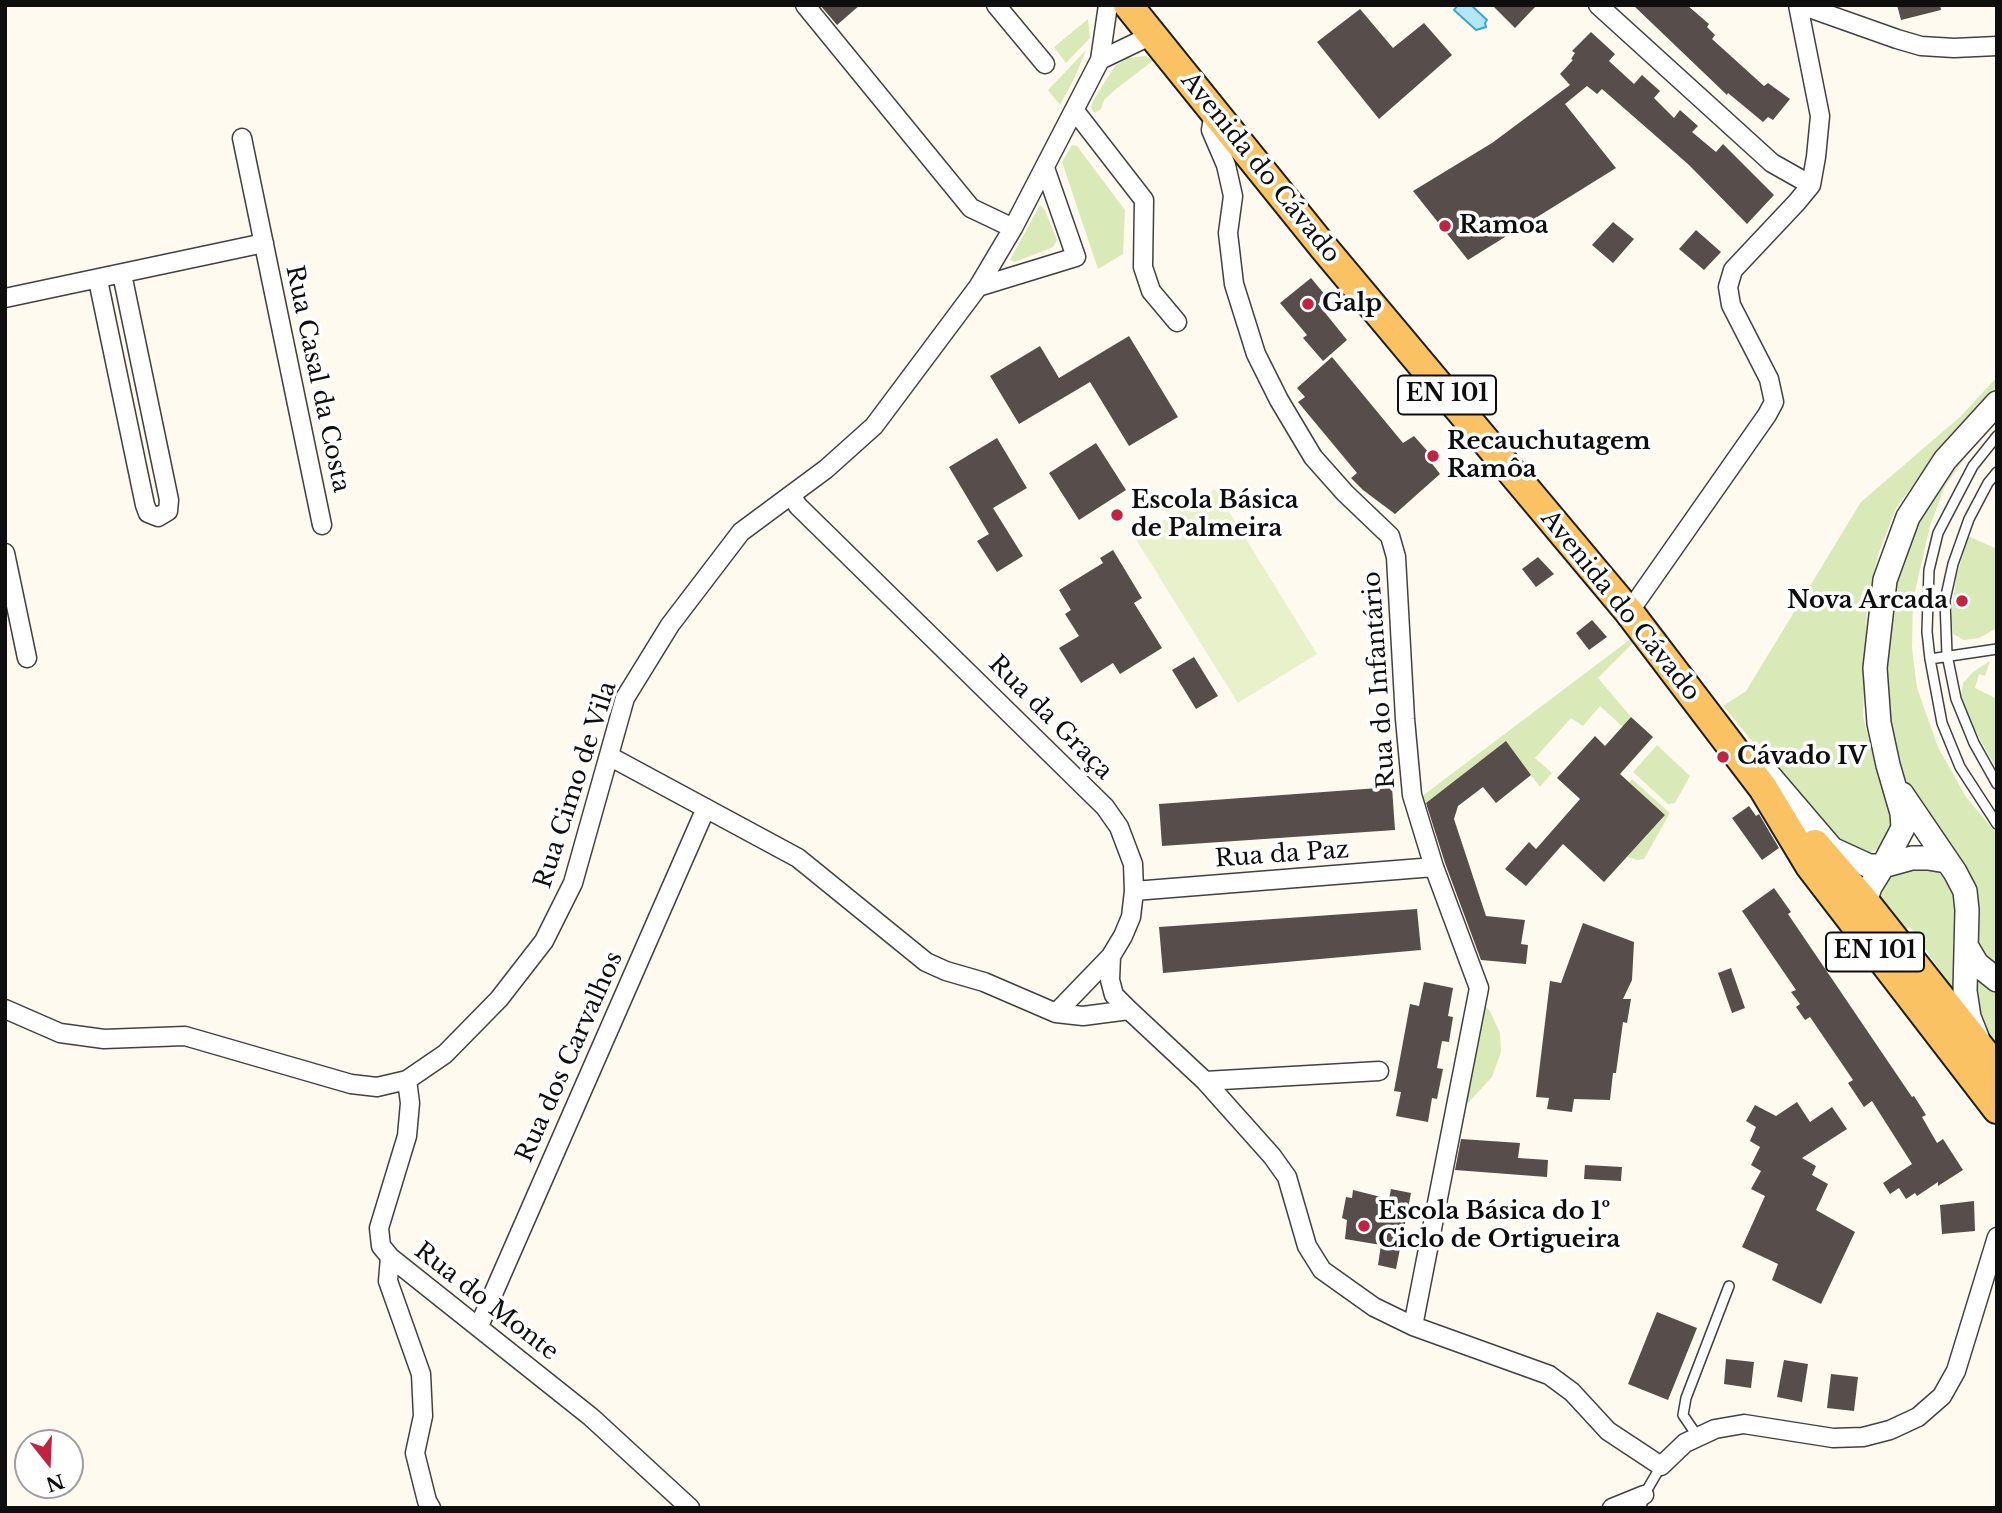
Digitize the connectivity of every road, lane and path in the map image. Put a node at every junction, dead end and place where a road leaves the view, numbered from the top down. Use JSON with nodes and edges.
{"nodes":[{"id":1,"x":805,"y":5,"type":"edge"},
{"id":2,"x":996,"y":5,"type":"edge"},
{"id":3,"x":1108,"y":5,"type":"edge"},
{"id":4,"x":1128,"y":5,"type":"edge"},
{"id":5,"x":1598,"y":5,"type":"edge"},
{"id":6,"x":1800,"y":5,"type":"edge"},
{"id":7,"x":1152,"y":35,"type":"junction"},
{"id":8,"x":1997,"y":46,"type":"edge"},
{"id":9,"x":1100,"y":60,"type":"junction"},
{"id":10,"x":1045,"y":64,"type":"dead end"},
{"id":11,"x":1075,"y":111,"type":"junction"},
{"id":12,"x":1214,"y":111,"type":"junction"},
{"id":13,"x":242,"y":138,"type":"dead end"},
{"id":14,"x":1045,"y":168,"type":"junction"},
{"id":15,"x":1811,"y":185,"type":"junction"},
{"id":16,"x":1013,"y":228,"type":"junction"},
{"id":17,"x":264,"y":243,"type":"junction"},
{"id":18,"x":122,"y":274,"type":"junction"},
{"id":19,"x":98,"y":280,"type":"junction"},
{"id":20,"x":978,"y":287,"type":"junction"},
{"id":21,"x":5,"y":298,"type":"edge"},
{"id":22,"x":1177,"y":322,"type":"dead end"},
{"id":23,"x":1997,"y":404,"type":"edge"},
{"id":24,"x":1997,"y":436,"type":"edge"},
{"id":25,"x":1997,"y":472,"type":"edge"},
{"id":26,"x":791,"y":495,"type":"junction"},
{"id":27,"x":322,"y":525,"type":"dead end"},
{"id":28,"x":5,"y":553,"type":"edge"},
{"id":29,"x":1629,"y":612,"type":"junction"},
{"id":30,"x":1997,"y":649,"type":"edge"},
{"id":31,"x":1947,"y":655,"type":"junction"},
{"id":32,"x":27,"y":658,"type":"dead end"},
{"id":33,"x":1930,"y":659,"type":"junction"},
{"id":34,"x":609,"y":756,"type":"junction"},
{"id":35,"x":1740,"y":757,"type":"junction"},
{"id":36,"x":1893,"y":780,"type":"junction"},
{"id":37,"x":1997,"y":783,"type":"edge"},
{"id":38,"x":1763,"y":788,"type":"junction"},
{"id":39,"x":706,"y":808,"type":"junction"},
{"id":40,"x":1997,"y":824,"type":"edge"},
{"id":41,"x":1946,"y":861,"type":"junction"},
{"id":42,"x":1883,"y":866,"type":"junction"},
{"id":43,"x":1434,"y":867,"type":"junction"},
{"id":44,"x":1134,"y":891,"type":"junction"},
{"id":45,"x":1865,"y":902,"type":"junction"},
{"id":46,"x":1866,"y":941,"type":"junction"},
{"id":47,"x":1967,"y":947,"type":"junction"},
{"id":48,"x":1111,"y":956,"type":"junction"},
{"id":49,"x":1997,"y":980,"type":"edge"},
{"id":50,"x":5,"y":1009,"type":"edge"},
{"id":51,"x":1129,"y":1010,"type":"junction"},
{"id":52,"x":1056,"y":1013,"type":"junction"},
{"id":53,"x":1990,"y":1060,"type":"edge"},
{"id":54,"x":1379,"y":1071,"type":"dead end"},
{"id":55,"x":407,"y":1080,"type":"junction"},
{"id":56,"x":1205,"y":1081,"type":"junction"},
{"id":57,"x":1997,"y":1109,"type":"edge"},
{"id":58,"x":1997,"y":1237,"type":"edge"},
{"id":59,"x":390,"y":1257,"type":"junction"},
{"id":60,"x":1729,"y":1286,"type":"dead end"},
{"id":61,"x":479,"y":1326,"type":"junction"},
{"id":62,"x":1413,"y":1326,"type":"junction"},
{"id":63,"x":1698,"y":1437,"type":"junction"},
{"id":64,"x":1661,"y":1466,"type":"junction"},
{"id":65,"x":1639,"y":1503,"type":"edge"},
{"id":66,"x":431,"y":1508,"type":"edge"},
{"id":67,"x":690,"y":1508,"type":"edge"},
{"id":68,"x":1612,"y":1508,"type":"edge"}],
"edges":[{"from":1,"to":16,"type":"street"},
{"from":2,"to":10,"type":"street"},
{"from":3,"to":9,"type":"street","name":"Rua Cimo de Vila"},
{"from":4,"to":7,"type":"main road","name":"Avenida do Cávado","number":"EN 101"},
{"from":5,"to":15,"type":"street"},
{"from":6,"to":8,"type":"street"},
{"from":6,"to":15,"type":"street"},
{"from":7,"to":9,"type":"street"},
{"from":7,"to":12,"type":"main road","name":"Avenida do Cávado","number":"EN 101"},
{"from":9,"to":11,"type":"street","name":"Rua Cimo de Vila"},
{"from":11,"to":14,"type":"street","name":"Rua Cimo de Vila"},
{"from":11,"to":22,"type":"street"},
{"from":12,"to":29,"type":"main road","name":"Avenida do Cávado","number":"EN 101"},
{"from":12,"to":43,"type":"street","name":"Rua do Infantário"},
{"from":13,"to":17,"type":"street","name":"Rua Casal da Costa"},
{"from":14,"to":16,"type":"street","name":"Rua Cimo de Vila"},
{"from":14,"to":20,"type":"street"},
{"from":15,"to":29,"type":"street"},
{"from":16,"to":20,"type":"street","name":"Rua Cimo de Vila"},
{"from":17,"to":18,"type":"street"},
{"from":17,"to":27,"type":"street","name":"Rua Casal da Costa"},
{"from":18,"to":19,"type":"street"},
{"from":18,"to":19,"type":"street"},
{"from":19,"to":21,"type":"street"},
{"from":20,"to":26,"type":"street","name":"Rua Cimo de Vila"},
{"from":23,"to":36,"type":"street"},
{"from":24,"to":33,"type":"lane"},
{"from":25,"to":31,"type":"lane"},
{"from":26,"to":34,"type":"street","name":"Rua Cimo de Vila"},
{"from":26,"to":44,"type":"street","name":"Rua da Graça"},
{"from":28,"to":32,"type":"street"},
{"from":29,"to":35,"type":"main road","name":"Avenida do Cávado","number":"EN 101"},
{"from":30,"to":31,"type":"lane"},
{"from":31,"to":33,"type":"lane"},
{"from":31,"to":37,"type":"lane"},
{"from":33,"to":40,"type":"lane"},
{"from":34,"to":39,"type":"street"},
{"from":34,"to":55,"type":"street","name":"Rua Cimo de Vila"},
{"from":35,"to":38,"type":"main road","name":"Avenida do Cávado","number":"EN 101"},
{"from":35,"to":42,"type":"street"},
{"from":36,"to":41,"type":"street"},
{"from":36,"to":42,"type":"street"},
{"from":38,"to":45,"type":"main road","name":"Avenida do Cávado","number":"EN 101"},
{"from":38,"to":46,"type":"main road","name":"Avenida do Cávado","number":"EN 101"},
{"from":39,"to":52,"type":"street"},
{"from":39,"to":61,"type":"street","name":"Rua dos Carvalhos"},
{"from":41,"to":42,"type":"street"},
{"from":41,"to":47,"type":"street"},
{"from":42,"to":45,"type":"street"},
{"from":43,"to":44,"type":"street","name":"Rua da Paz"},
{"from":43,"to":62,"type":"street","name":"Rua do Infantário"},
{"from":44,"to":48,"type":"street","name":"Rua da Graça"},
{"from":45,"to":46,"type":"street"},
{"from":45,"to":53,"type":"main road","name":"Avenida do Cávado","number":"EN 101"},
{"from":46,"to":57,"type":"main road","name":"Avenida do Cávado","number":"EN 101"},
{"from":47,"to":49,"type":"street"},
{"from":47,"to":53,"type":"street"},
{"from":48,"to":51,"type":"street"},
{"from":48,"to":52,"type":"street","name":"Rua da Graça"},
{"from":50,"to":55,"type":"street","name":"Rua Cimo de Vila"},
{"from":51,"to":52,"type":"street"},
{"from":51,"to":56,"type":"street"},
{"from":54,"to":56,"type":"street"},
{"from":55,"to":59,"type":"street","name":"Rua do Monte"},
{"from":56,"to":62,"type":"street"},
{"from":58,"to":63,"type":"street"},
{"from":59,"to":61,"type":"street","name":"Rua do Monte"},
{"from":59,"to":66,"type":"street"},
{"from":60,"to":63,"type":"lane"},
{"from":61,"to":67,"type":"street","name":"Rua do Monte"},
{"from":62,"to":64,"type":"street"},
{"from":63,"to":64,"type":"street"},
{"from":64,"to":65,"type":"lane"},
{"from":65,"to":68,"type":"street"}]}
